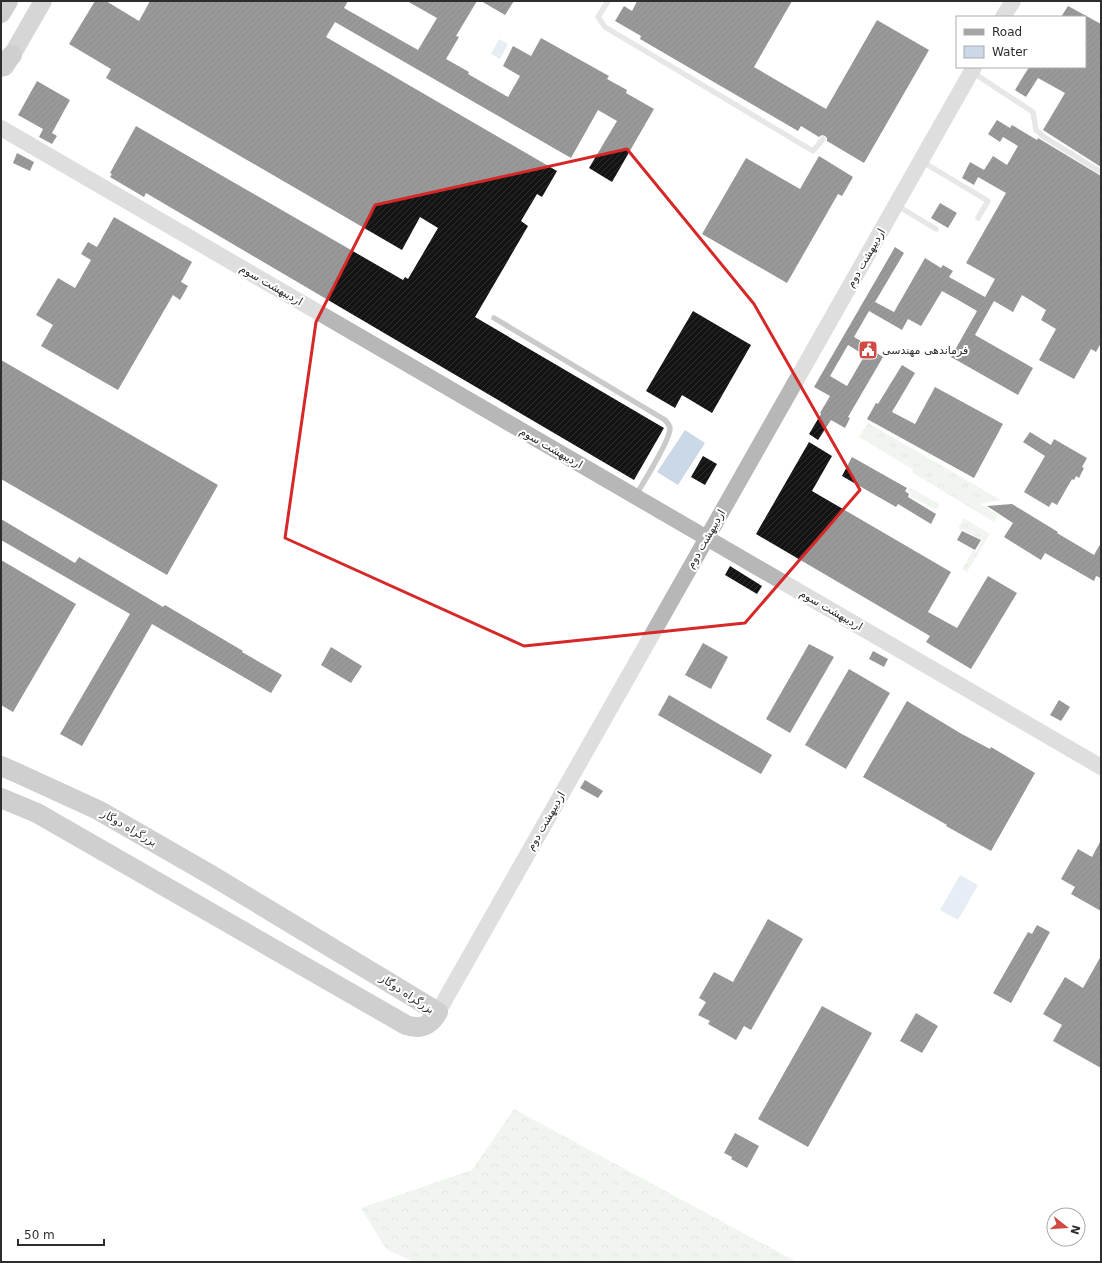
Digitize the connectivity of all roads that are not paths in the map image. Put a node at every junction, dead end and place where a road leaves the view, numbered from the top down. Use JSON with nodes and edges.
{"nodes":[{"id":1,"x":8,"y":1,"type":"edge"},
{"id":2,"x":43,"y":1,"type":"edge"},
{"id":3,"x":608,"y":1,"type":"edge"},
{"id":4,"x":1013,"y":1,"type":"edge"},
{"id":5,"x":1,"y":13,"type":"edge"},
{"id":6,"x":1005,"y":16,"type":"edge"},
{"id":7,"x":6,"y":61,"type":"edge"},
{"id":8,"x":973,"y":70,"type":"edge"},
{"id":9,"x":1,"y":75,"type":"edge"},
{"id":10,"x":1,"y":128,"type":"edge"},
{"id":11,"x":823,"y":139,"type":"dead end"},
{"id":12,"x":921,"y":160,"type":"junction"},
{"id":13,"x":1101,"y":172,"type":"edge"},
{"id":14,"x":896,"y":205,"type":"junction"},
{"id":15,"x":978,"y":218,"type":"dead end"},
{"id":16,"x":936,"y":229,"type":"dead end"},
{"id":17,"x":494,"y":318,"type":"dead end"},
{"id":18,"x":635,"y":496,"type":"junction"},
{"id":19,"x":707,"y":538,"type":"junction"},
{"id":20,"x":6,"y":767,"type":"edge"},
{"id":21,"x":1101,"y":767,"type":"edge"},
{"id":22,"x":1,"y":798,"type":"edge"},
{"id":23,"x":438,"y":1012,"type":"junction"}],
"edges":[{"from":1,"to":5,"type":"highway"},
{"from":2,"to":7,"type":"main road"},
{"from":3,"to":11,"type":"lane"},
{"from":4,"to":6,"type":"street"},
{"from":7,"to":9,"type":"main road"},
{"from":8,"to":12,"type":"street","name":"اردیبهشت دوم"},
{"from":8,"to":13,"type":"lane"},
{"from":10,"to":18,"type":"street","name":"اردیبهشت سوم"},
{"from":12,"to":14,"type":"street","name":"اردیبهشت دوم"},
{"from":12,"to":15,"type":"lane"},
{"from":14,"to":16,"type":"lane"},
{"from":14,"to":19,"type":"street","name":"اردیبهشت دوم"},
{"from":17,"to":18,"type":"lane"},
{"from":18,"to":19,"type":"street","name":"اردیبهشت سوم"},
{"from":19,"to":21,"type":"street","name":"اردیبهشت سوم"},
{"from":19,"to":23,"type":"street","name":"اردیبهشت دوم"},
{"from":20,"to":23,"type":"highway","name":"بزرگراه دوگاز"},
{"from":22,"to":23,"type":"highway","name":"بزرگراه دوگاز"}]}
